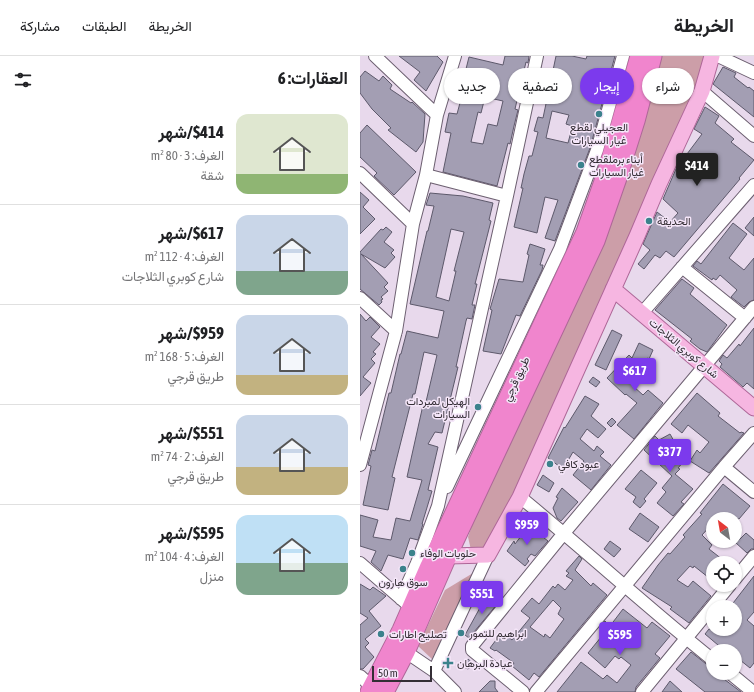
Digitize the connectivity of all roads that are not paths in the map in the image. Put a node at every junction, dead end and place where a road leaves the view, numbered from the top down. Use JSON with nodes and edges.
{"nodes":[{"id":1,"x":375,"y":56,"type":"edge"},
{"id":2,"x":455,"y":56,"type":"edge"},
{"id":3,"x":536,"y":56,"type":"edge"},
{"id":4,"x":623,"y":56,"type":"edge"},
{"id":5,"x":639,"y":56,"type":"edge"},
{"id":6,"x":652,"y":56,"type":"edge"},
{"id":7,"x":712,"y":56,"type":"edge"},
{"id":8,"x":718,"y":56,"type":"edge"},
{"id":9,"x":754,"y":73,"type":"edge"},
{"id":10,"x":702,"y":91,"type":"junction"},
{"id":11,"x":437,"y":115,"type":"junction"},
{"id":12,"x":754,"y":136,"type":"edge"},
{"id":13,"x":360,"y":173,"type":"edge"},
{"id":14,"x":426,"y":175,"type":"junction"},
{"id":15,"x":754,"y":185,"type":"edge"},
{"id":16,"x":507,"y":196,"type":"junction"},
{"id":17,"x":413,"y":224,"type":"junction"},
{"id":18,"x":682,"y":267,"type":"junction"},
{"id":19,"x":613,"y":289,"type":"junction"},
{"id":20,"x":360,"y":298,"type":"edge"},
{"id":21,"x":754,"y":307,"type":"edge"},
{"id":22,"x":642,"y":313,"type":"junction"},
{"id":23,"x":745,"y":318,"type":"junction"},
{"id":24,"x":396,"y":331,"type":"junction"},
{"id":25,"x":704,"y":366,"type":"junction"},
{"id":26,"x":754,"y":408,"type":"edge"},
{"id":27,"x":503,"y":423,"type":"junction"},
{"id":28,"x":364,"y":431,"type":"edge"},
{"id":29,"x":754,"y":434,"type":"edge"},
{"id":30,"x":360,"y":465,"type":"edge"},
{"id":31,"x":724,"y":467,"type":"junction"},
{"id":32,"x":754,"y":492,"type":"edge"},
{"id":33,"x":520,"y":497,"type":"junction"},
{"id":34,"x":438,"y":506,"type":"junction"},
{"id":35,"x":564,"y":533,"type":"junction"},
{"id":36,"x":488,"y":555,"type":"junction"},
{"id":37,"x":448,"y":556,"type":"junction"},
{"id":38,"x":754,"y":556,"type":"edge"},
{"id":39,"x":360,"y":563,"type":"edge"},
{"id":40,"x":742,"y":571,"type":"edge"},
{"id":41,"x":624,"y":586,"type":"junction"},
{"id":42,"x":724,"y":592,"type":"edge"},
{"id":43,"x":406,"y":603,"type":"junction"},
{"id":44,"x":686,"y":638,"type":"junction"},
{"id":45,"x":407,"y":640,"type":"junction"},
{"id":46,"x":706,"y":654,"type":"edge"},
{"id":47,"x":434,"y":671,"type":"junction"},
{"id":48,"x":738,"y":680,"type":"edge"},
{"id":49,"x":372,"y":687,"type":"edge"},
{"id":50,"x":455,"y":692,"type":"edge"},
{"id":51,"x":523,"y":692,"type":"edge"},
{"id":52,"x":536,"y":692,"type":"edge"},
{"id":53,"x":642,"y":692,"type":"edge"},
{"id":54,"x":753,"y":692,"type":"edge"}],
"edges":[{"from":1,"to":11,"type":"street"},
{"from":2,"to":11,"type":"street"},
{"from":3,"to":16,"type":"street"},
{"from":4,"to":34,"type":"street"},
{"from":5,"to":27,"type":"highway","name":"طريق قرجي"},
{"from":6,"to":27,"type":"highway","name":"طريق قرجي"},
{"from":7,"to":10,"type":"main road"},
{"from":8,"to":9,"type":"street"},
{"from":10,"to":12,"type":"street"},
{"from":10,"to":19,"type":"main road"},
{"from":11,"to":14,"type":"street"},
{"from":13,"to":17,"type":"street"},
{"from":14,"to":16,"type":"street"},
{"from":14,"to":17,"type":"street"},
{"from":15,"to":18,"type":"street"},
{"from":16,"to":34,"type":"street"},
{"from":17,"to":24,"type":"street"},
{"from":18,"to":22,"type":"street"},
{"from":18,"to":23,"type":"street"},
{"from":19,"to":22,"type":"main road","name":"شارع كوبري الثلاجات"},
{"from":19,"to":33,"type":"main road"},
{"from":20,"to":24,"type":"street"},
{"from":21,"to":23,"type":"street"},
{"from":22,"to":25,"type":"main road","name":"شارع كوبري الثلاجات"},
{"from":23,"to":25,"type":"street"},
{"from":24,"to":28,"type":"street"},
{"from":25,"to":26,"type":"main road","name":"شارع كوبري الثلاجات"},
{"from":25,"to":35,"type":"street"},
{"from":27,"to":37,"type":"highway","name":"طريق قرجي"},
{"from":27,"to":43,"type":"highway","name":"طريق قرجي"},
{"from":28,"to":30,"type":"street"},
{"from":29,"to":31,"type":"street"},
{"from":31,"to":32,"type":"street"},
{"from":31,"to":41,"type":"street"},
{"from":33,"to":35,"type":"street"},
{"from":33,"to":36,"type":"main road"},
{"from":34,"to":43,"type":"street"},
{"from":35,"to":41,"type":"street"},
{"from":35,"to":51,"type":"street"},
{"from":36,"to":37,"type":"main road"},
{"from":36,"to":47,"type":"street"},
{"from":37,"to":45,"type":"highway","name":"طريق قرجي"},
{"from":38,"to":40,"type":"street"},
{"from":39,"to":43,"type":"street"},
{"from":41,"to":44,"type":"street"},
{"from":41,"to":52,"type":"street"},
{"from":42,"to":44,"type":"street"},
{"from":43,"to":45,"type":"highway","name":"طريق قرجي"},
{"from":44,"to":46,"type":"street"},
{"from":44,"to":53,"type":"street"},
{"from":45,"to":47,"type":"street"},
{"from":45,"to":49,"type":"highway","name":"طريق قرجي"},
{"from":47,"to":50,"type":"street"},
{"from":48,"to":54,"type":"street"}]}
